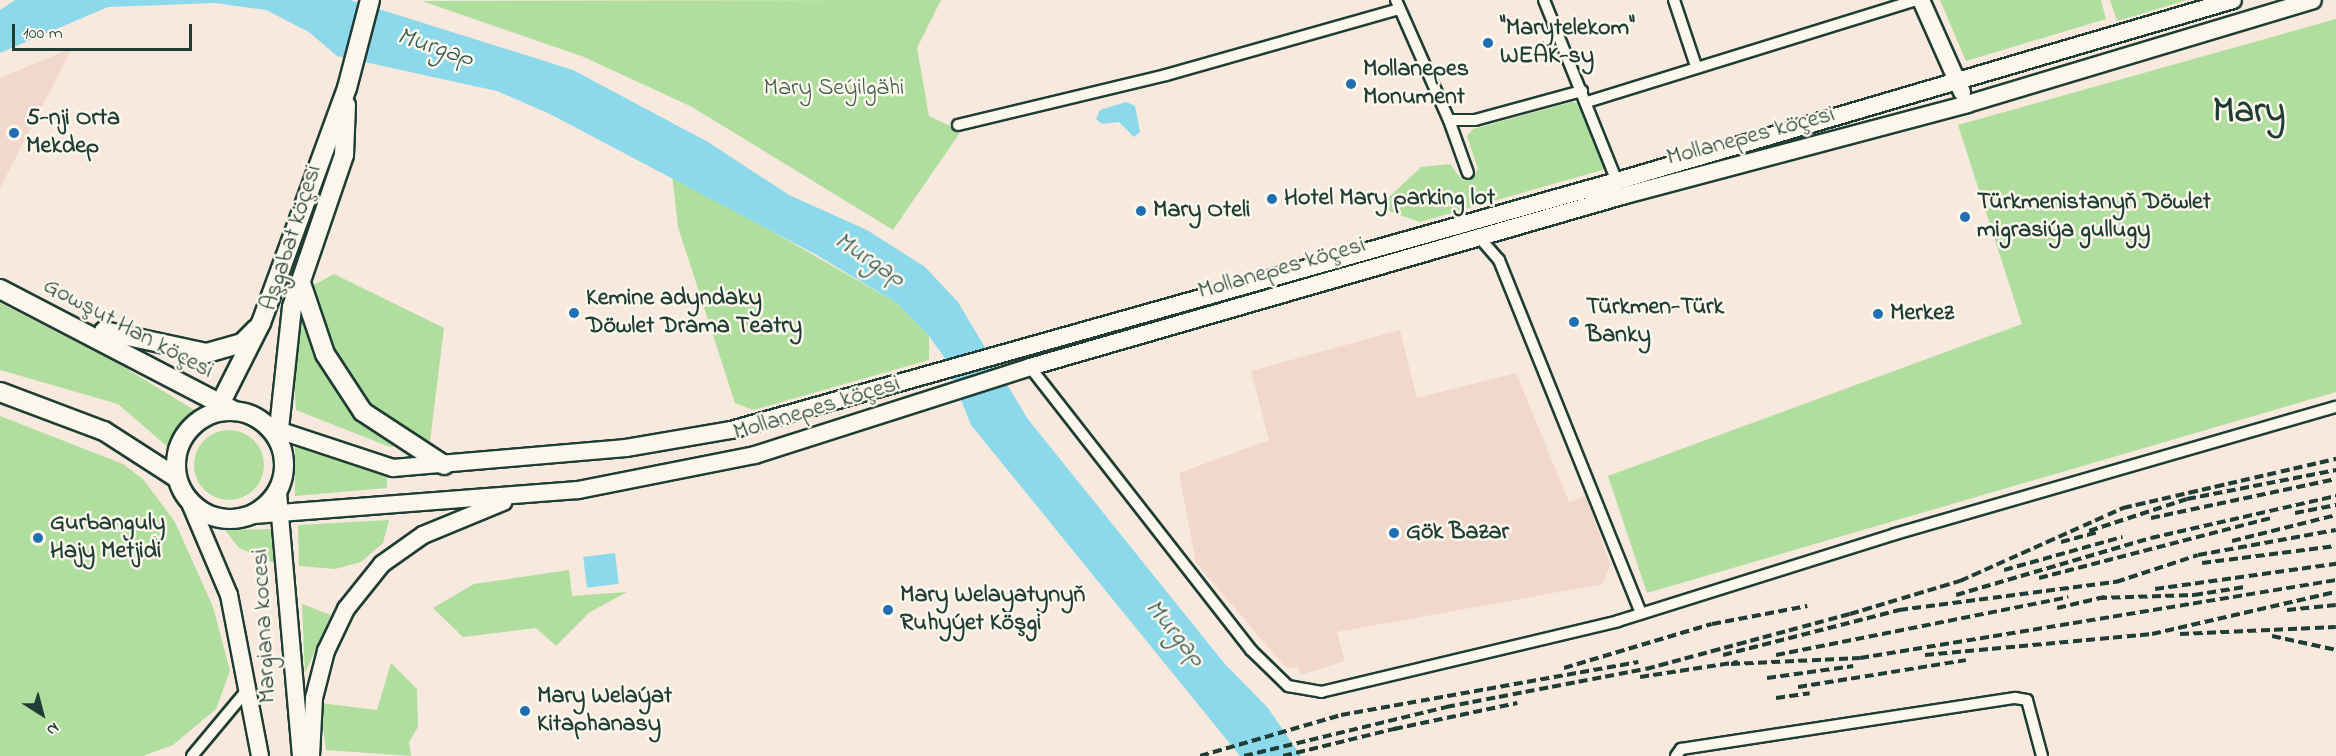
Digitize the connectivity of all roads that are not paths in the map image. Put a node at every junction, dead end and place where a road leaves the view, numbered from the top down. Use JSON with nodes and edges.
{"nodes":[{"id":1,"x":369,"y":0,"type":"edge"},
{"id":2,"x":1544,"y":0,"type":"edge"},
{"id":3,"x":1674,"y":0,"type":"edge"},
{"id":4,"x":1916,"y":0,"type":"edge"},
{"id":5,"x":1920,"y":0,"type":"edge"},
{"id":6,"x":2233,"y":0,"type":"edge"},
{"id":7,"x":2313,"y":0,"type":"edge"},
{"id":8,"x":1397,"y":5,"type":"edge"},
{"id":9,"x":1696,"y":66,"type":"junction"},
{"id":10,"x":1958,"y":83,"type":"junction"},
{"id":11,"x":347,"y":88,"type":"junction"},
{"id":12,"x":1582,"y":91,"type":"junction"},
{"id":13,"x":1587,"y":102,"type":"junction"},
{"id":14,"x":1967,"y":104,"type":"junction"},
{"id":15,"x":1449,"y":120,"type":"junction"},
{"id":16,"x":958,"y":125,"type":"dead end"},
{"id":17,"x":1468,"y":173,"type":"dead end"},
{"id":18,"x":1620,"y":189,"type":"junction"},
{"id":19,"x":1479,"y":237,"type":"junction"},
{"id":20,"x":301,"y":283,"type":"junction"},
{"id":21,"x":0,"y":290,"type":"edge"},
{"id":22,"x":68,"y":321,"type":"junction"},
{"id":23,"x":261,"y":323,"type":"junction"},
{"id":24,"x":1022,"y":370,"type":"junction"},
{"id":25,"x":0,"y":392,"type":"edge"},
{"id":26,"x":848,"y":401,"type":"junction"},
{"id":27,"x":2336,"y":407,"type":"edge"},
{"id":28,"x":223,"y":409,"type":"junction"},
{"id":29,"x":855,"y":422,"type":"junction"},
{"id":30,"x":275,"y":432,"type":"junction"},
{"id":31,"x":444,"y":465,"type":"junction"},
{"id":32,"x":177,"y":478,"type":"junction"},
{"id":33,"x":278,"y":493,"type":"junction"},
{"id":34,"x":534,"y":493,"type":"junction"},
{"id":35,"x":190,"y":503,"type":"junction"},
{"id":36,"x":280,"y":513,"type":"junction"},
{"id":37,"x":254,"y":514,"type":"junction"},
{"id":38,"x":1641,"y":614,"type":"junction"},
{"id":39,"x":247,"y":690,"type":"junction"},
{"id":40,"x":192,"y":756,"type":"edge"},
{"id":41,"x":260,"y":756,"type":"edge"},
{"id":42,"x":301,"y":756,"type":"edge"},
{"id":43,"x":311,"y":756,"type":"edge"},
{"id":44,"x":1676,"y":756,"type":"edge"},
{"id":45,"x":2042,"y":756,"type":"edge"}],
"edges":[{"from":1,"to":11,"type":"main road","name":"Aşgabat köçesi"},
{"from":2,"to":12,"type":"street"},
{"from":3,"to":9,"type":"street"},
{"from":4,"to":9,"type":"street"},
{"from":5,"to":10,"type":"street"},
{"from":6,"to":10,"type":"street","name":"Mollanepes köçesi"},
{"from":7,"to":14,"type":"street","name":"Mollanepes köçesi"},
{"from":8,"to":15,"type":"street"},
{"from":8,"to":16,"type":"street"},
{"from":9,"to":13,"type":"street"},
{"from":10,"to":14,"type":"street"},
{"from":10,"to":18,"type":"street","name":"Mollanepes köçesi"},
{"from":11,"to":20,"type":"main road","name":"Aşgabat köçesi"},
{"from":11,"to":23,"type":"main road","name":"Aşgabat köçesi"},
{"from":12,"to":13,"type":"street"},
{"from":12,"to":15,"type":"street"},
{"from":13,"to":18,"type":"street"},
{"from":14,"to":18,"type":"street","name":"Mollanepes köçesi"},
{"from":15,"to":17,"type":"street"},
{"from":18,"to":19,"type":"street","name":"Mollanepes köçesi"},
{"from":18,"to":26,"type":"street","name":"Mollanepes köçesi"},
{"from":19,"to":24,"type":"street","name":"Mollanepes köçesi"},
{"from":19,"to":38,"type":"street"},
{"from":20,"to":30,"type":"main road","name":"Aşgabat köçesi"},
{"from":20,"to":31,"type":"main road"},
{"from":21,"to":22,"type":"main road","name":"Gowşut Han köçesi"},
{"from":22,"to":23,"type":"main road"},
{"from":22,"to":28,"type":"main road","name":"Gowşut Han köçesi"},
{"from":23,"to":28,"type":"main road","name":"Aşgabat köçesi"},
{"from":24,"to":29,"type":"street","name":"Mollanepes köçesi"},
{"from":24,"to":38,"type":"street"},
{"from":25,"to":32,"type":"main road"},
{"from":26,"to":29,"type":"street"},
{"from":26,"to":31,"type":"street","name":"Mollanepes köçesi"},
{"from":27,"to":38,"type":"street"},
{"from":28,"to":30,"type":"main road"},
{"from":28,"to":32,"type":"main road"},
{"from":29,"to":34,"type":"street","name":"Mollanepes köçesi"},
{"from":30,"to":31,"type":"street","name":"Mollanepes köçesi"},
{"from":30,"to":33,"type":"main road"},
{"from":32,"to":35,"type":"main road"},
{"from":33,"to":36,"type":"street","name":"Margiana kocesi"},
{"from":33,"to":37,"type":"main road"},
{"from":34,"to":36,"type":"street","name":"Mollanepes köçesi"},
{"from":34,"to":43,"type":"street"},
{"from":35,"to":37,"type":"main road"},
{"from":35,"to":39,"type":"street","name":"Margiana kocesi"},
{"from":36,"to":37,"type":"street","name":"Mollanepes köçesi"},
{"from":36,"to":42,"type":"street","name":"Margiana kocesi"},
{"from":39,"to":40,"type":"street"},
{"from":39,"to":41,"type":"street","name":"Margiana kocesi"},
{"from":44,"to":45,"type":"street"}]}
